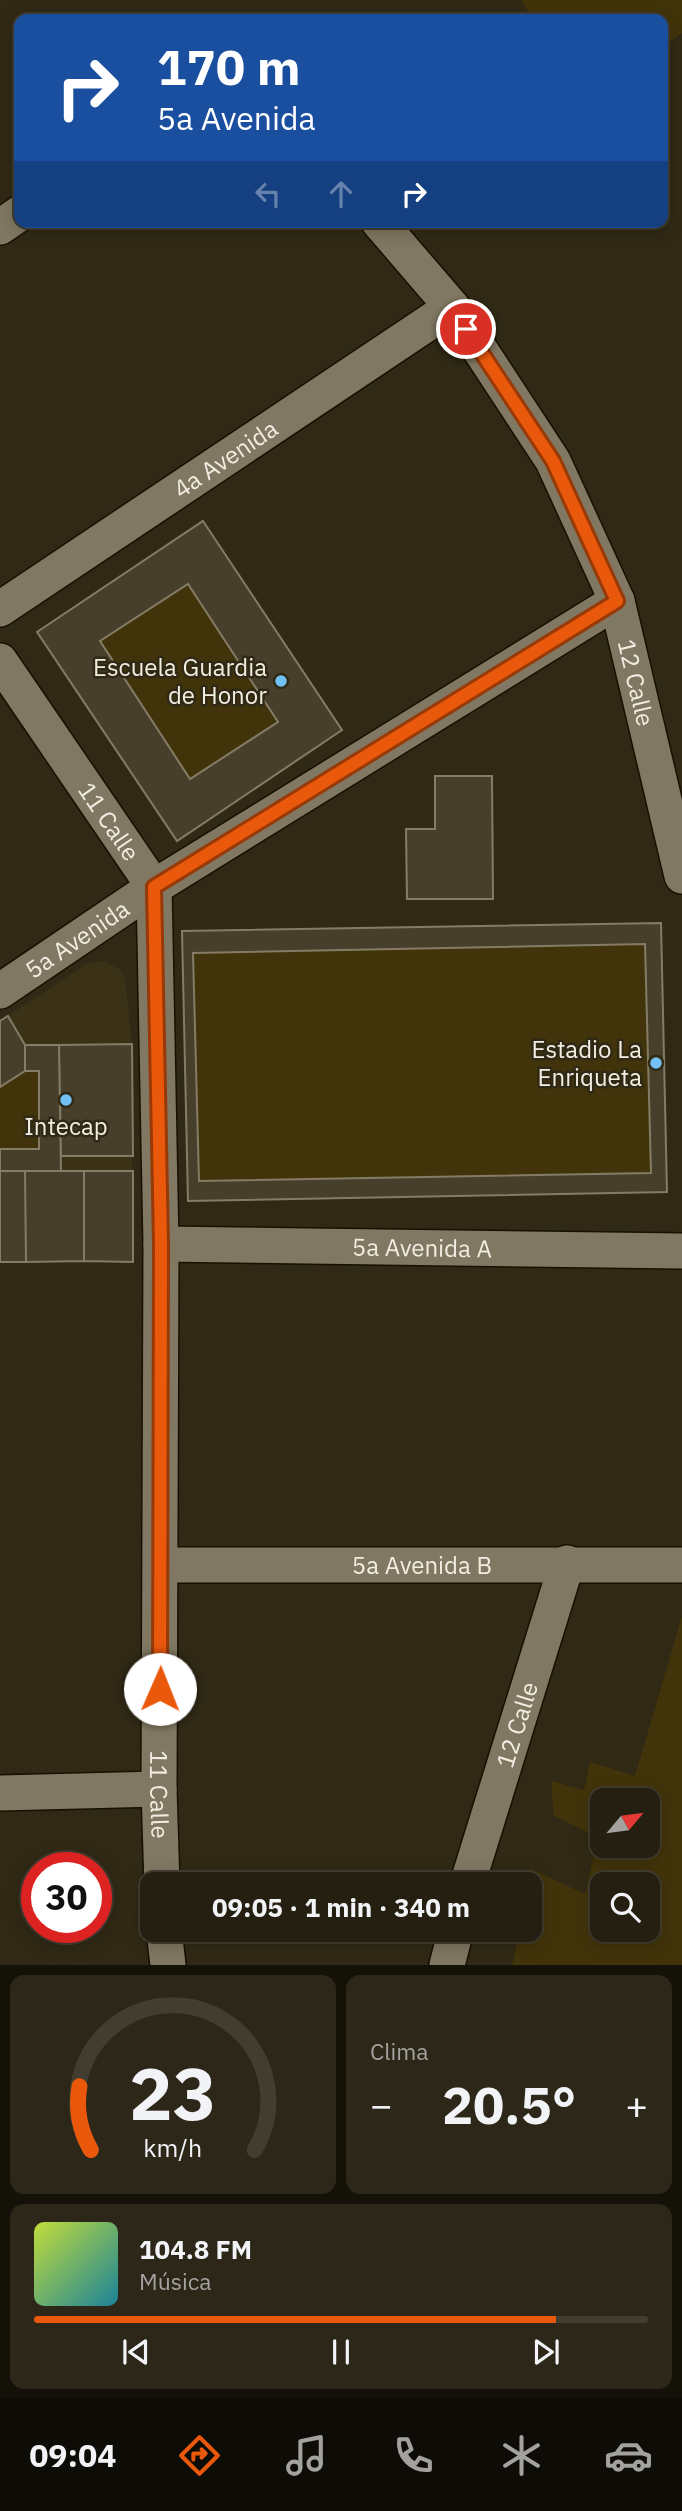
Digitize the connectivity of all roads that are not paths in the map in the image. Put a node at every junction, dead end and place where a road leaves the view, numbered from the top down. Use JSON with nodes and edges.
{"nodes":[{"id":1,"x":384,"y":228,"type":"edge"},
{"id":2,"x":452,"y":307,"type":"junction"},
{"id":3,"x":617,"y":601,"type":"junction"},
{"id":4,"x":0,"y":609,"type":"edge"},
{"id":5,"x":0,"y":661,"type":"edge"},
{"id":6,"x":682,"y":876,"type":"edge"},
{"id":7,"x":154,"y":887,"type":"junction"},
{"id":8,"x":0,"y":991,"type":"edge"},
{"id":9,"x":161,"y":1244,"type":"junction"},
{"id":10,"x":682,"y":1251,"type":"edge"},
{"id":11,"x":567,"y":1563,"type":"junction"},
{"id":12,"x":682,"y":1564,"type":"edge"},
{"id":13,"x":161,"y":1565,"type":"junction"},
{"id":14,"x":159,"y":1789,"type":"junction"},
{"id":15,"x":0,"y":1793,"type":"edge"},
{"id":16,"x":162,"y":1872,"type":"edge"},
{"id":17,"x":471,"y":1872,"type":"edge"},
{"id":18,"x":165,"y":1942,"type":"edge"},
{"id":19,"x":453,"y":1942,"type":"edge"},
{"id":20,"x":168,"y":1965,"type":"edge"},
{"id":21,"x":447,"y":1965,"type":"edge"}],
"edges":[{"from":1,"to":2,"type":"street","name":"12 Calle"},
{"from":2,"to":3,"type":"street","name":"12 Calle"},
{"from":2,"to":4,"type":"street","name":"4a Avenida"},
{"from":3,"to":6,"type":"street","name":"12 Calle"},
{"from":3,"to":7,"type":"street","name":"5a Avenida"},
{"from":5,"to":7,"type":"street","name":"11 Calle"},
{"from":7,"to":8,"type":"street","name":"5a Avenida"},
{"from":7,"to":9,"type":"street","name":"11 Calle"},
{"from":9,"to":10,"type":"street","name":"5a Avenida A"},
{"from":9,"to":13,"type":"street","name":"11 Calle"},
{"from":11,"to":12,"type":"street","name":"5a Avenida B"},
{"from":11,"to":13,"type":"street","name":"5a Avenida B"},
{"from":11,"to":17,"type":"street","name":"12 Calle"},
{"from":13,"to":14,"type":"street","name":"11 Calle"},
{"from":14,"to":15,"type":"street"},
{"from":14,"to":16,"type":"street","name":"11 Calle"},
{"from":18,"to":20,"type":"street"},
{"from":19,"to":21,"type":"street"}]}
